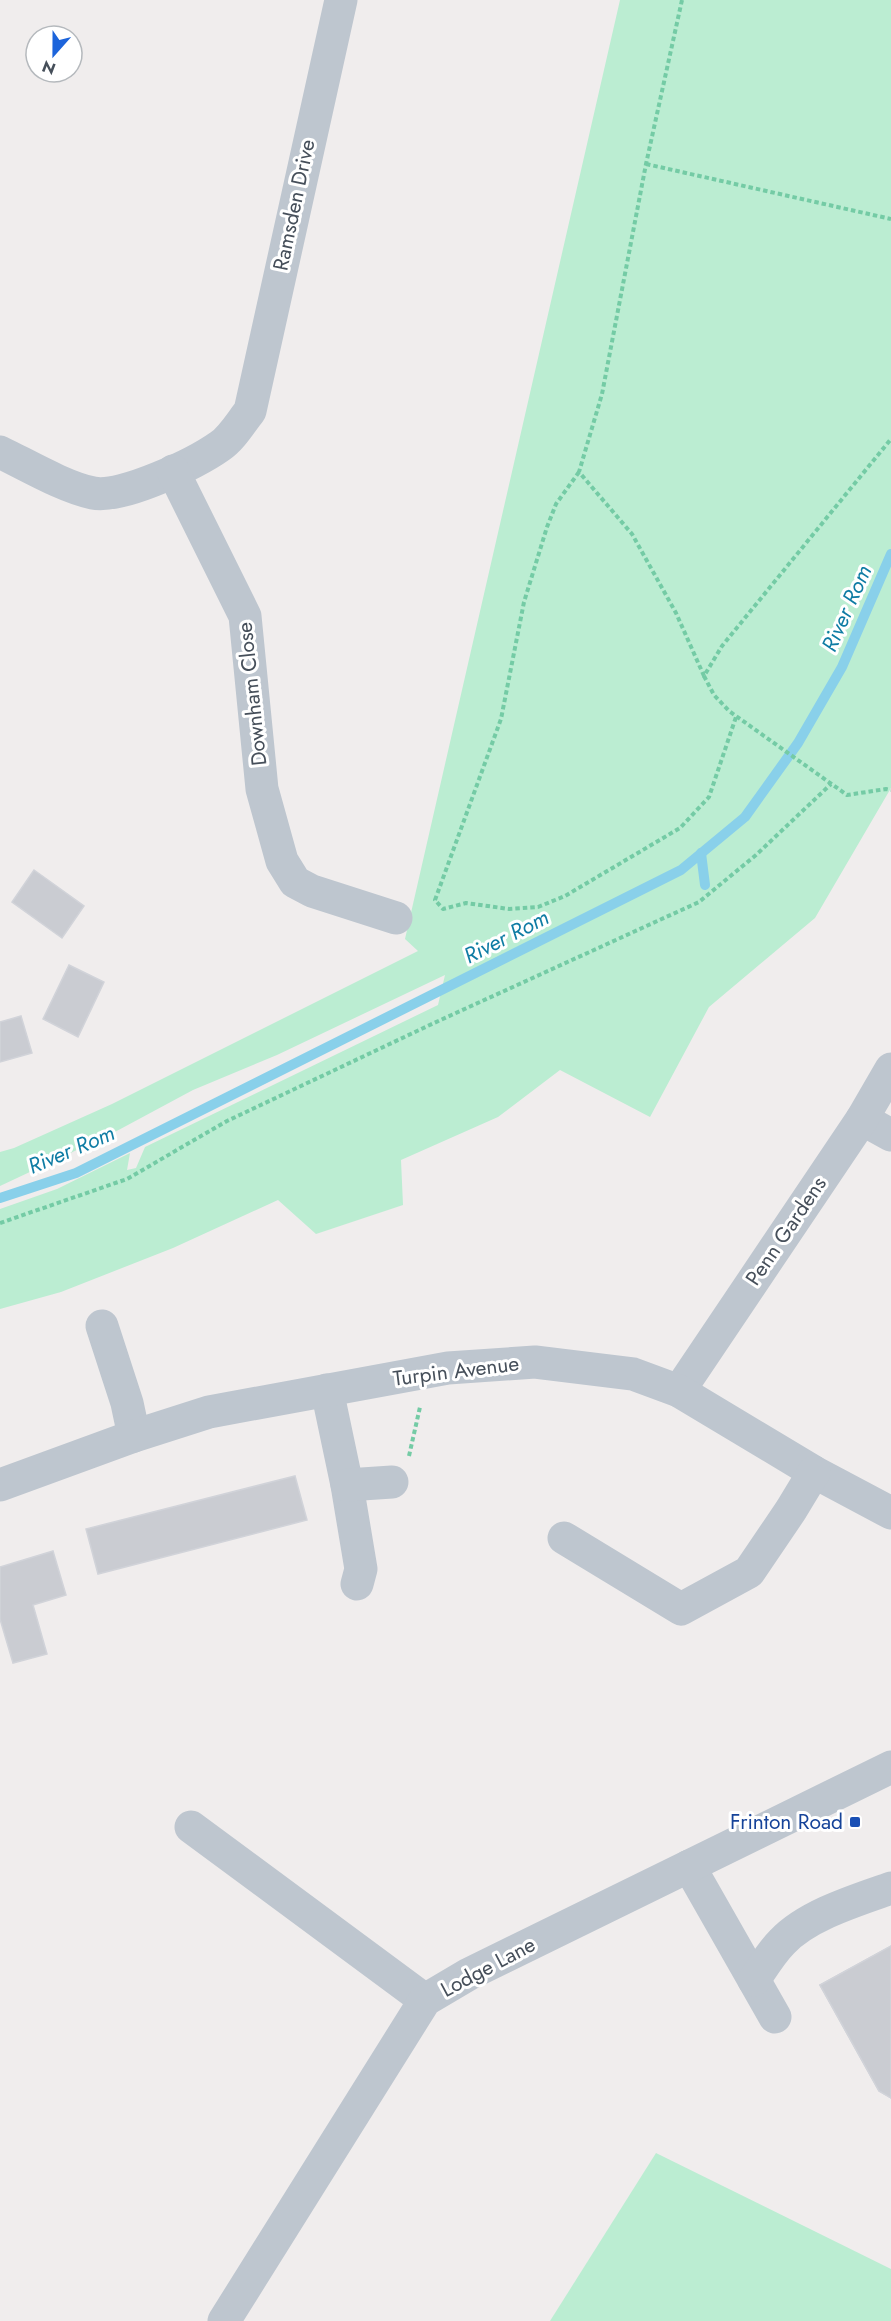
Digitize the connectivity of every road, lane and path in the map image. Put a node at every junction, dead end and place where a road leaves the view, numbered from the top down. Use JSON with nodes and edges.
{"nodes":[{"id":1,"x":341,"y":0,"type":"edge"},
{"id":2,"x":682,"y":0,"type":"edge"},
{"id":3,"x":646,"y":164,"type":"junction"},
{"id":4,"x":891,"y":219,"type":"edge"},
{"id":5,"x":891,"y":439,"type":"edge"},
{"id":6,"x":0,"y":452,"type":"edge"},
{"id":7,"x":173,"y":471,"type":"junction"},
{"id":8,"x":579,"y":472,"type":"junction"},
{"id":9,"x":704,"y":676,"type":"junction"},
{"id":10,"x":736,"y":717,"type":"junction"},
{"id":11,"x":831,"y":784,"type":"junction"},
{"id":12,"x":891,"y":790,"type":"edge"},
{"id":13,"x":396,"y":918,"type":"dead end"},
{"id":14,"x":891,"y":1069,"type":"edge"},
{"id":15,"x":862,"y":1119,"type":"junction"},
{"id":16,"x":891,"y":1136,"type":"edge"},
{"id":17,"x":0,"y":1223,"type":"edge"},
{"id":18,"x":102,"y":1326,"type":"dead end"},
{"id":19,"x":428,"y":1371,"type":"junction"},
{"id":20,"x":327,"y":1390,"type":"junction"},
{"id":21,"x":679,"y":1391,"type":"junction"},
{"id":22,"x":135,"y":1436,"type":"junction"},
{"id":23,"x":400,"y":1472,"type":"joint"},
{"id":24,"x":814,"y":1472,"type":"junction"},
{"id":25,"x":0,"y":1485,"type":"edge"},
{"id":26,"x":347,"y":1485,"type":"junction"},
{"id":27,"x":891,"y":1513,"type":"edge"},
{"id":28,"x":564,"y":1538,"type":"dead end"},
{"id":29,"x":357,"y":1584,"type":"dead end"},
{"id":30,"x":891,"y":1767,"type":"edge"},
{"id":31,"x":191,"y":1827,"type":"dead end"},
{"id":32,"x":689,"y":1866,"type":"junction"},
{"id":33,"x":891,"y":1888,"type":"edge"},
{"id":34,"x":754,"y":1980,"type":"junction"},
{"id":35,"x":425,"y":2000,"type":"junction"},
{"id":36,"x":775,"y":2017,"type":"dead end"},
{"id":37,"x":225,"y":2321,"type":"edge"}],
"edges":[{"from":1,"to":7,"type":"street","name":"Ramsden Drive"},
{"from":2,"to":3,"type":"path"},
{"from":3,"to":4,"type":"path"},
{"from":3,"to":8,"type":"path"},
{"from":5,"to":9,"type":"path"},
{"from":6,"to":7,"type":"street"},
{"from":7,"to":13,"type":"street","name":"Downham Close"},
{"from":8,"to":9,"type":"path"},
{"from":8,"to":10,"type":"path"},
{"from":9,"to":10,"type":"path"},
{"from":10,"to":11,"type":"path"},
{"from":11,"to":12,"type":"path"},
{"from":11,"to":17,"type":"path"},
{"from":14,"to":15,"type":"street","name":"Penn Gardens"},
{"from":15,"to":16,"type":"street"},
{"from":15,"to":21,"type":"street","name":"Penn Gardens"},
{"from":18,"to":22,"type":"street"},
{"from":19,"to":20,"type":"street","name":"Turpin Avenue"},
{"from":19,"to":21,"type":"street","name":"Turpin Avenue"},
{"from":19,"to":23,"type":"path"},
{"from":20,"to":22,"type":"street","name":"Turpin Avenue"},
{"from":20,"to":26,"type":"street"},
{"from":21,"to":24,"type":"street","name":"Turpin Avenue"},
{"from":22,"to":25,"type":"street","name":"Turpin Avenue"},
{"from":23,"to":26,"type":"street"},
{"from":24,"to":27,"type":"street","name":"Turpin Avenue"},
{"from":24,"to":28,"type":"street"},
{"from":26,"to":29,"type":"street"},
{"from":30,"to":32,"type":"street","name":"Lodge Lane"},
{"from":31,"to":35,"type":"street"},
{"from":32,"to":34,"type":"street"},
{"from":32,"to":35,"type":"street","name":"Lodge Lane"},
{"from":33,"to":34,"type":"street"},
{"from":34,"to":36,"type":"street"},
{"from":35,"to":37,"type":"street","name":"Lodge Lane"}]}
